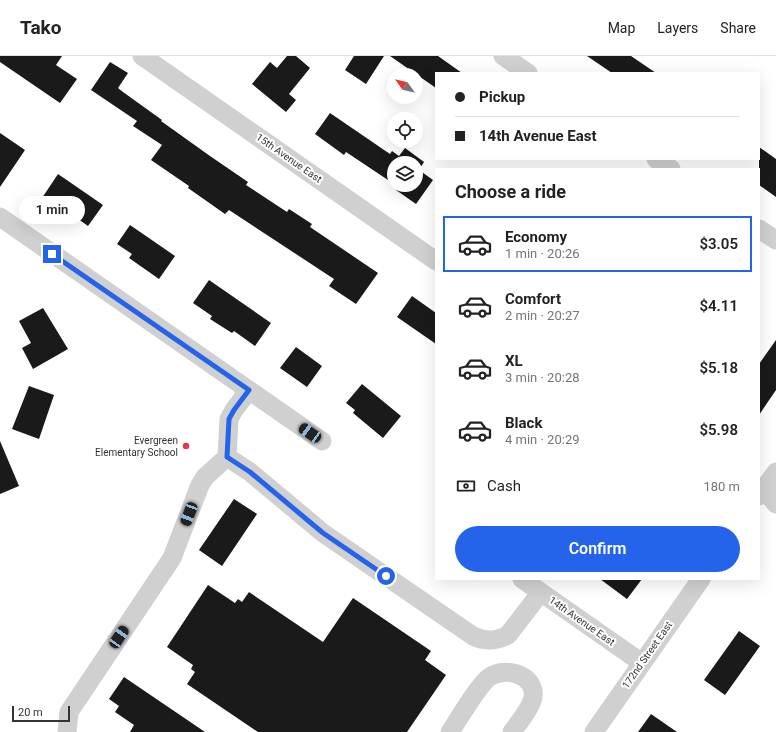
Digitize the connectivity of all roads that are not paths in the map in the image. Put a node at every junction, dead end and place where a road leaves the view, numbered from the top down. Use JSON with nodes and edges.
{"nodes":[{"id":1,"x":142,"y":56,"type":"edge"},
{"id":2,"x":503,"y":56,"type":"edge"},
{"id":3,"x":527,"y":72,"type":"edge"},
{"id":4,"x":657,"y":160,"type":"edge"},
{"id":5,"x":669,"y":168,"type":"edge"},
{"id":6,"x":0,"y":217,"type":"edge"},
{"id":7,"x":760,"y":230,"type":"edge"},
{"id":8,"x":776,"y":240,"type":"edge"},
{"id":9,"x":435,"y":260,"type":"edge"},
{"id":10,"x":249,"y":390,"type":"junction"},
{"id":11,"x":322,"y":441,"type":"dead end"},
{"id":12,"x":227,"y":457,"type":"junction"},
{"id":13,"x":776,"y":472,"type":"edge"},
{"id":14,"x":761,"y":490,"type":"edge"},
{"id":15,"x":776,"y":504,"type":"edge"},
{"id":16,"x":523,"y":580,"type":"edge"},
{"id":17,"x":700,"y":580,"type":"edge"},
{"id":18,"x":541,"y":592,"type":"junction"},
{"id":19,"x":642,"y":663,"type":"junction"},
{"id":20,"x":67,"y":732,"type":"edge"},
{"id":21,"x":450,"y":732,"type":"edge"},
{"id":22,"x":512,"y":732,"type":"edge"},
{"id":23,"x":594,"y":732,"type":"edge"}],
"edges":[{"from":1,"to":9,"type":"street","name":"15th Avenue East"},
{"from":2,"to":3,"type":"street"},
{"from":4,"to":5,"type":"street"},
{"from":6,"to":10,"type":"street"},
{"from":7,"to":8,"type":"street"},
{"from":10,"to":11,"type":"street"},
{"from":10,"to":12,"type":"street"},
{"from":12,"to":18,"type":"street"},
{"from":12,"to":20,"type":"street"},
{"from":13,"to":14,"type":"street"},
{"from":14,"to":15,"type":"street"},
{"from":16,"to":18,"type":"street","name":"14th Avenue East"},
{"from":17,"to":19,"type":"street","name":"172nd Street East"},
{"from":18,"to":19,"type":"street","name":"14th Avenue East"},
{"from":19,"to":23,"type":"street","name":"172nd Street East"},
{"from":21,"to":22,"type":"street"}]}
